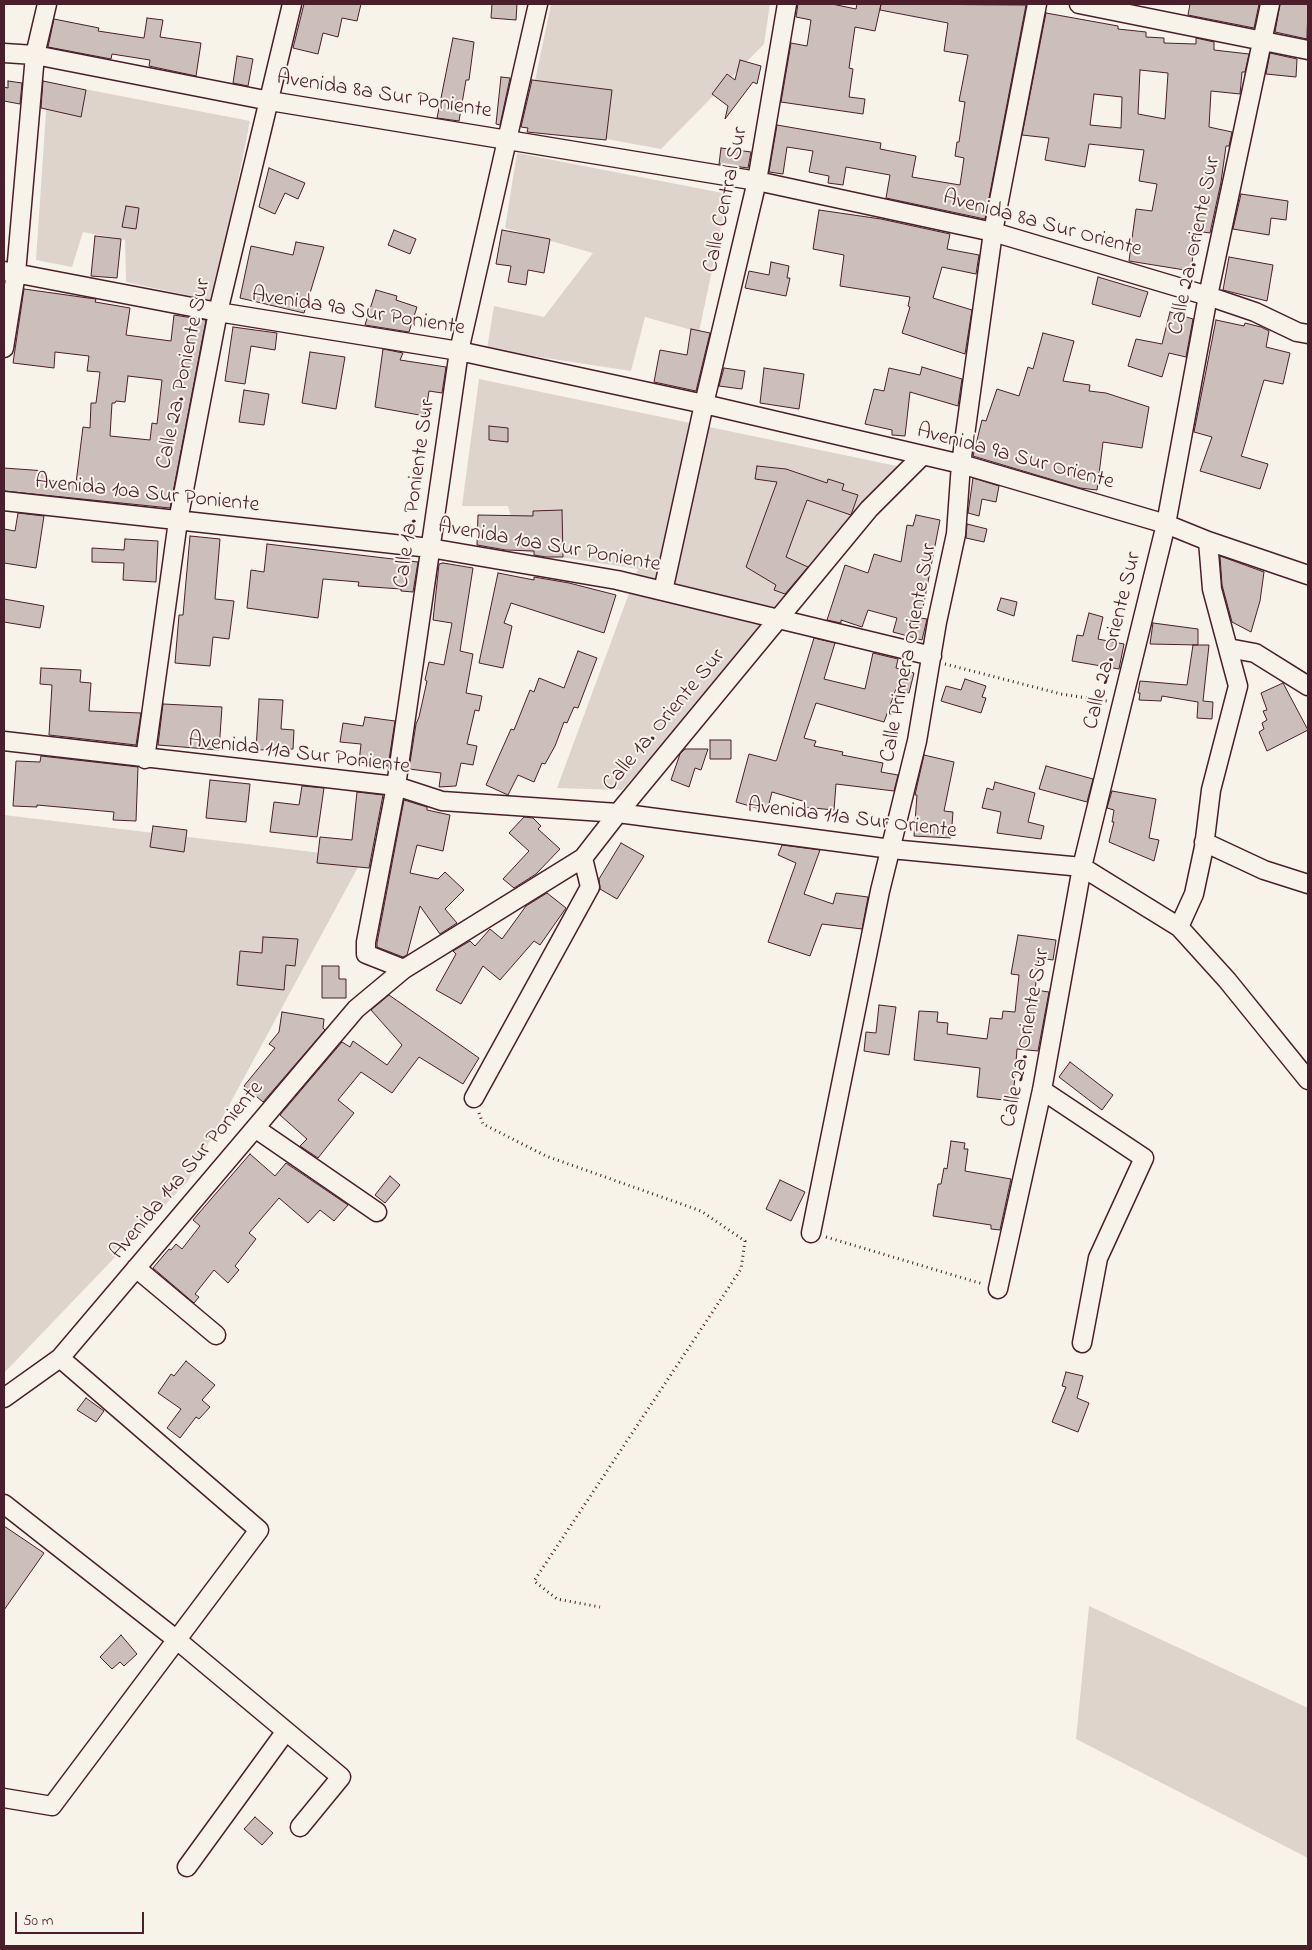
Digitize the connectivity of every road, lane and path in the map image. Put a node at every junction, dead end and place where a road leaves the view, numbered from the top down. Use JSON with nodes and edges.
{"nodes":[{"id":1,"x":48,"y":4,"type":"edge"},
{"id":2,"x":292,"y":4,"type":"edge"},
{"id":3,"x":538,"y":4,"type":"edge"},
{"id":4,"x":787,"y":4,"type":"edge"},
{"id":5,"x":1037,"y":4,"type":"edge"},
{"id":6,"x":1079,"y":4,"type":"edge"},
{"id":7,"x":1270,"y":4,"type":"edge"},
{"id":8,"x":1262,"y":40,"type":"junction"},
{"id":9,"x":1308,"y":50,"type":"edge"},
{"id":10,"x":4,"y":53,"type":"edge"},
{"id":11,"x":35,"y":55,"type":"junction"},
{"id":12,"x":270,"y":101,"type":"junction"},
{"id":13,"x":507,"y":139,"type":"junction"},
{"id":14,"x":757,"y":181,"type":"junction"},
{"id":15,"x":994,"y":232,"type":"junction"},
{"id":16,"x":10,"y":272,"type":"edge"},
{"id":17,"x":1208,"y":296,"type":"junction"},
{"id":18,"x":218,"y":312,"type":"junction"},
{"id":19,"x":1308,"y":334,"type":"edge"},
{"id":20,"x":4,"y":348,"type":"edge"},
{"id":21,"x":459,"y":351,"type":"junction"},
{"id":22,"x":704,"y":404,"type":"junction"},
{"id":23,"x":922,"y":456,"type":"junction"},
{"id":24,"x":961,"y":464,"type":"junction"},
{"id":25,"x":4,"y":501,"type":"edge"},
{"id":26,"x":178,"y":521,"type":"junction"},
{"id":27,"x":1166,"y":524,"type":"junction"},
{"id":28,"x":1208,"y":541,"type":"junction"},
{"id":29,"x":430,"y":548,"type":"junction"},
{"id":30,"x":1308,"y":575,"type":"edge"},
{"id":31,"x":663,"y":591,"type":"junction"},
{"id":32,"x":780,"y":618,"type":"junction"},
{"id":33,"x":1228,"y":648,"type":"junction"},
{"id":34,"x":931,"y":658,"type":"junction"},
{"id":35,"x":1308,"y":686,"type":"edge"},
{"id":36,"x":1122,"y":704,"type":"junction"},
{"id":37,"x":4,"y":741,"type":"edge"},
{"id":38,"x":145,"y":759,"type":"junction"},
{"id":39,"x":396,"y":786,"type":"junction"},
{"id":40,"x":618,"y":813,"type":"junction"},
{"id":41,"x":1204,"y":842,"type":"junction"},
{"id":42,"x":891,"y":849,"type":"junction"},
{"id":43,"x":583,"y":858,"type":"junction"},
{"id":44,"x":1082,"y":867,"type":"junction"},
{"id":45,"x":1308,"y":884,"type":"edge"},
{"id":46,"x":1179,"y":927,"type":"junction"},
{"id":47,"x":404,"y":969,"type":"junction"},
{"id":48,"x":1308,"y":1080,"type":"edge"},
{"id":49,"x":1042,"y":1090,"type":"junction"},
{"id":50,"x":474,"y":1098,"type":"joint"},
{"id":51,"x":255,"y":1128,"type":"junction"},
{"id":52,"x":377,"y":1212,"type":"dead end"},
{"id":53,"x":811,"y":1233,"type":"joint"},
{"id":54,"x":136,"y":1268,"type":"junction"},
{"id":55,"x":998,"y":1289,"type":"joint"},
{"id":56,"x":216,"y":1335,"type":"dead end"},
{"id":57,"x":1082,"y":1344,"type":"dead end"},
{"id":58,"x":60,"y":1358,"type":"junction"},
{"id":59,"x":4,"y":1398,"type":"edge"},
{"id":60,"x":4,"y":1504,"type":"edge"},
{"id":61,"x":600,"y":1607,"type":"dead end"},
{"id":62,"x":177,"y":1640,"type":"junction"},
{"id":63,"x":286,"y":1731,"type":"junction"},
{"id":64,"x":4,"y":1798,"type":"edge"},
{"id":65,"x":300,"y":1827,"type":"dead end"},
{"id":66,"x":187,"y":1867,"type":"dead end"}],
"edges":[{"from":1,"to":11,"type":"street"},
{"from":2,"to":12,"type":"street","name":"Calle 2a. Poniente Sur"},
{"from":3,"to":13,"type":"street","name":"Calle 1a. Poniente Sur"},
{"from":4,"to":14,"type":"street","name":"Calle Central Sur"},
{"from":5,"to":15,"type":"street"},
{"from":6,"to":8,"type":"street"},
{"from":7,"to":8,"type":"street","name":"Calle 2a. Oriente Sur"},
{"from":8,"to":9,"type":"street"},
{"from":8,"to":17,"type":"street","name":"Calle 2a. Oriente Sur"},
{"from":10,"to":11,"type":"street","name":"Avenida 8a Sur Poniente"},
{"from":11,"to":12,"type":"street","name":"Avenida 8a Sur Poniente"},
{"from":11,"to":16,"type":"street"},
{"from":12,"to":13,"type":"street","name":"Avenida 8a Sur Poniente"},
{"from":12,"to":18,"type":"street","name":"Calle 2a. Poniente Sur"},
{"from":13,"to":14,"type":"street","name":"Avenida 8a Sur Poniente"},
{"from":13,"to":21,"type":"street","name":"Calle 1a. Poniente Sur"},
{"from":14,"to":15,"type":"street","name":"Avenida 8a Sur Oriente"},
{"from":14,"to":22,"type":"street","name":"Calle Central Sur"},
{"from":15,"to":17,"type":"street","name":"Avenida 8a Sur Oriente"},
{"from":15,"to":24,"type":"street"},
{"from":16,"to":18,"type":"street","name":"Avenida 9a Sur Poniente"},
{"from":16,"to":20,"type":"street"},
{"from":17,"to":19,"type":"street","name":"Avenida 8a Sur Oriente"},
{"from":17,"to":27,"type":"street","name":"Calle 2a. Oriente Sur"},
{"from":18,"to":21,"type":"street","name":"Avenida 9a Sur Poniente"},
{"from":18,"to":26,"type":"street","name":"Calle 2a. Poniente Sur"},
{"from":21,"to":22,"type":"street","name":"Avenida 9a Sur Poniente"},
{"from":21,"to":29,"type":"street","name":"Calle 1a. Poniente Sur"},
{"from":22,"to":23,"type":"street","name":"Avenida 9a Sur Oriente"},
{"from":22,"to":31,"type":"street","name":"Calle Central Sur"},
{"from":23,"to":24,"type":"street","name":"Avenida 9a Sur Oriente"},
{"from":23,"to":32,"type":"street","name":"Calle 1a. Oriente Sur"},
{"from":24,"to":27,"type":"street","name":"Avenida 9a Sur Oriente"},
{"from":24,"to":34,"type":"street","name":"Calle Primera Oriente Sur"},
{"from":25,"to":26,"type":"street","name":"Avenida 10a Sur Poniente"},
{"from":26,"to":29,"type":"street","name":"Avenida 10a Sur Poniente"},
{"from":26,"to":38,"type":"street","name":"Calle 2a. Poniente Sur"},
{"from":27,"to":28,"type":"street","name":"Avenida 9a Sur Oriente"},
{"from":27,"to":36,"type":"street","name":"Calle 2a. Oriente Sur"},
{"from":28,"to":30,"type":"street","name":"Avenida 9a Sur Oriente"},
{"from":28,"to":33,"type":"street"},
{"from":29,"to":31,"type":"street","name":"Avenida 10a Sur Poniente"},
{"from":29,"to":39,"type":"street","name":"Calle 1a. Poniente Sur"},
{"from":31,"to":32,"type":"street","name":"Avenida 10a Sur Poniente"},
{"from":32,"to":34,"type":"street","name":"Avenida 10a Sur Poniente"},
{"from":32,"to":40,"type":"street","name":"Calle 1a. Oriente Sur"},
{"from":33,"to":35,"type":"street"},
{"from":33,"to":41,"type":"street"},
{"from":34,"to":36,"type":"path"},
{"from":34,"to":42,"type":"street","name":"Calle Primera Oriente Sur"},
{"from":36,"to":44,"type":"street","name":"Calle 2a. Oriente Sur"},
{"from":37,"to":38,"type":"street","name":"Avenida 11a Sur Poniente"},
{"from":38,"to":39,"type":"street","name":"Avenida 11a Sur Poniente"},
{"from":39,"to":40,"type":"street","name":"Avenida 11a Sur Poniente"},
{"from":39,"to":47,"type":"street","name":"Calle 1a. Poniente Sur"},
{"from":40,"to":42,"type":"street","name":"Avenida 11a Sur Oriente"},
{"from":40,"to":43,"type":"street","name":"Calle 1a. Oriente Sur"},
{"from":41,"to":45,"type":"street"},
{"from":41,"to":46,"type":"street"},
{"from":42,"to":44,"type":"street","name":"Avenida 11a Sur Oriente"},
{"from":42,"to":53,"type":"street","name":"Calle Primera Oriente Sur"},
{"from":43,"to":47,"type":"street","name":"Calle 1a. Oriente Sur"},
{"from":43,"to":50,"type":"street"},
{"from":44,"to":46,"type":"street"},
{"from":44,"to":49,"type":"street","name":"Calle 2a. Oriente Sur"},
{"from":46,"to":48,"type":"street"},
{"from":47,"to":51,"type":"street","name":"Avenida 14a Sur Poniente"},
{"from":49,"to":55,"type":"street","name":"Calle 2a. Oriente Sur"},
{"from":49,"to":57,"type":"street"},
{"from":50,"to":61,"type":"path"},
{"from":51,"to":52,"type":"street"},
{"from":51,"to":54,"type":"street","name":"Avenida 14a Sur Poniente"},
{"from":53,"to":55,"type":"path"},
{"from":54,"to":56,"type":"street"},
{"from":54,"to":58,"type":"street","name":"Avenida 14a Sur Poniente"},
{"from":58,"to":59,"type":"street","name":"Avenida 14a Sur Poniente"},
{"from":58,"to":62,"type":"street"},
{"from":60,"to":62,"type":"street"},
{"from":62,"to":63,"type":"street"},
{"from":62,"to":64,"type":"street"},
{"from":63,"to":65,"type":"street"},
{"from":63,"to":66,"type":"street"}]}
